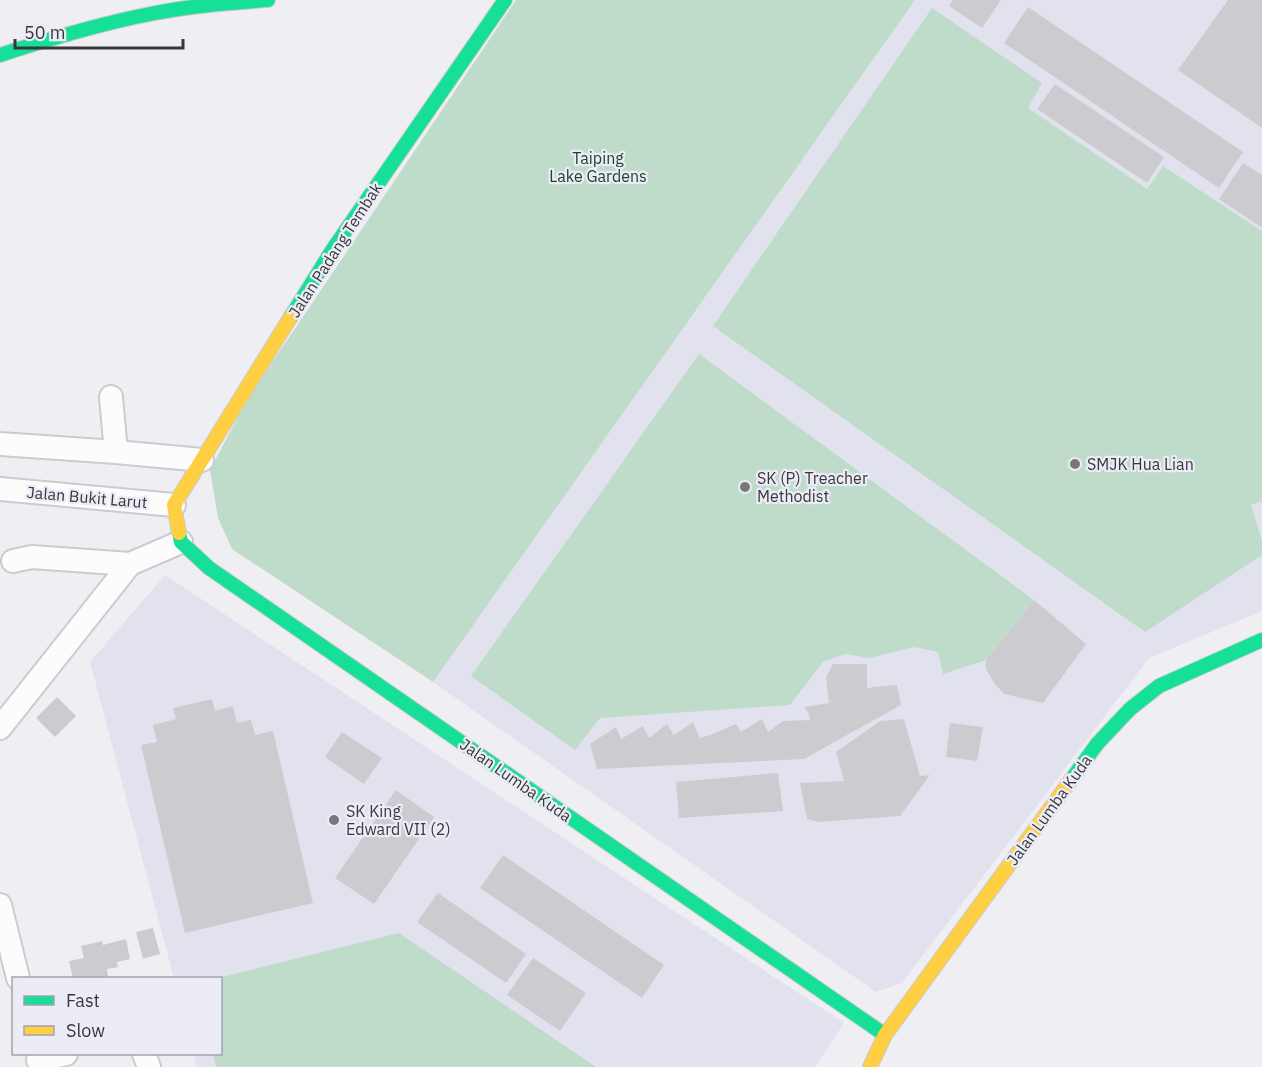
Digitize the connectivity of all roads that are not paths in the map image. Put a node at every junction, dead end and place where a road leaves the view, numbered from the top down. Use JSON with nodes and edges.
{"nodes":[{"id":1,"x":268,"y":0,"type":"edge"},
{"id":2,"x":505,"y":0,"type":"edge"},
{"id":3,"x":0,"y":55,"type":"edge"},
{"id":4,"x":111,"y":397,"type":"dead end"},
{"id":5,"x":0,"y":444,"type":"edge"},
{"id":6,"x":116,"y":452,"type":"junction"},
{"id":7,"x":202,"y":460,"type":"junction"},
{"id":8,"x":0,"y":489,"type":"edge"},
{"id":9,"x":174,"y":505,"type":"junction"},
{"id":10,"x":181,"y":542,"type":"junction"},
{"id":11,"x":14,"y":561,"type":"dead end"},
{"id":12,"x":130,"y":564,"type":"junction"},
{"id":13,"x":1262,"y":640,"type":"edge"},
{"id":14,"x":3,"y":720,"type":"edge"},
{"id":15,"x":0,"y":905,"type":"edge"},
{"id":16,"x":18,"y":977,"type":"edge"},
{"id":17,"x":885,"y":1035,"type":"junction"},
{"id":18,"x":58,"y":1055,"type":"edge"},
{"id":19,"x":39,"y":1060,"type":"edge"},
{"id":20,"x":870,"y":1067,"type":"edge"}],
"edges":[{"from":1,"to":3,"type":"street"},
{"from":2,"to":7,"type":"street","name":"Jalan Padang Tembak"},
{"from":4,"to":6,"type":"street"},
{"from":5,"to":6,"type":"street"},
{"from":6,"to":7,"type":"street"},
{"from":7,"to":9,"type":"street","name":"Jalan Padang Tembak"},
{"from":8,"to":9,"type":"street","name":"Jalan Bukit Larut"},
{"from":9,"to":10,"type":"street"},
{"from":10,"to":12,"type":"street"},
{"from":10,"to":17,"type":"street","name":"Jalan Lumba Kuda"},
{"from":11,"to":12,"type":"street"},
{"from":12,"to":14,"type":"street"},
{"from":13,"to":17,"type":"street","name":"Jalan Lumba Kuda"},
{"from":15,"to":16,"type":"street"},
{"from":17,"to":20,"type":"street","name":"Jalan Lumba Kuda"},
{"from":18,"to":19,"type":"street"}]}
